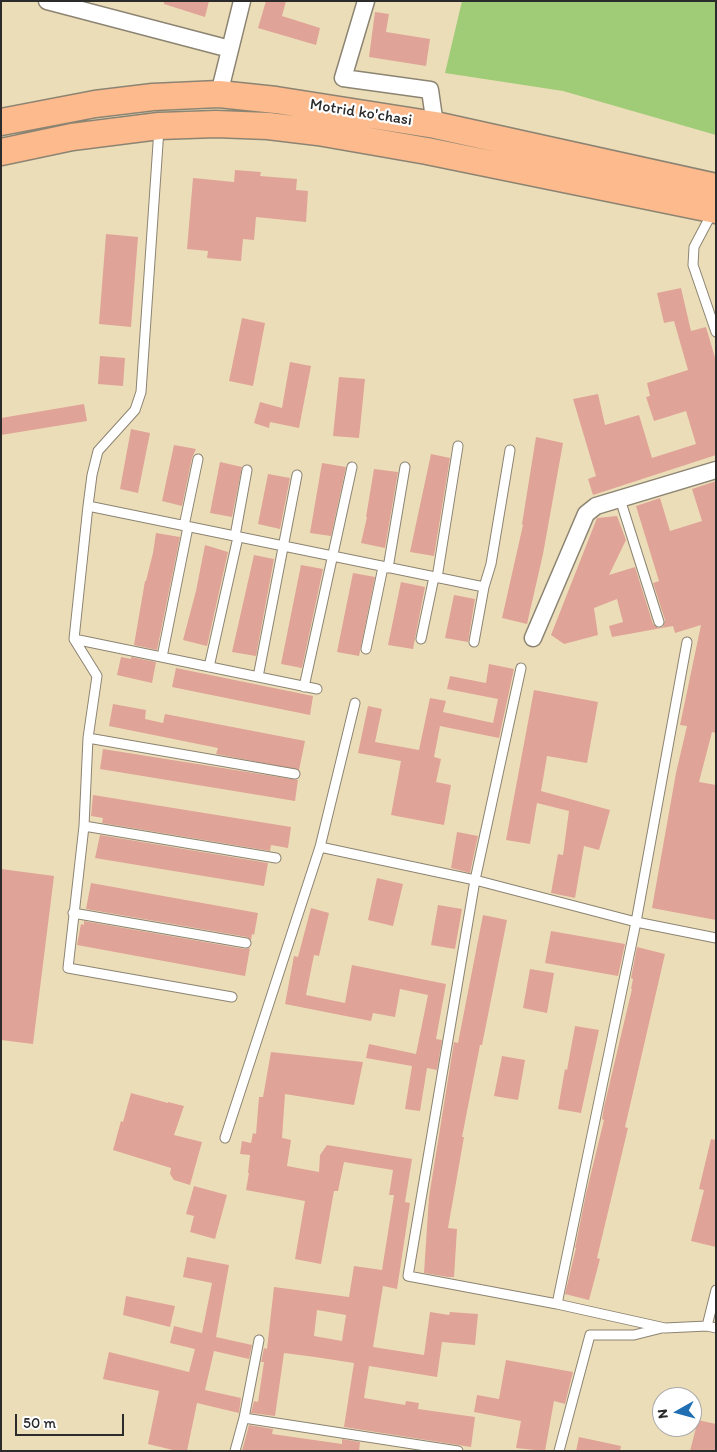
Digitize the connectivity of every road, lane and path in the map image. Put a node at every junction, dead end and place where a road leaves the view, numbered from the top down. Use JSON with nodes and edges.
{"nodes":[{"id":1,"x":47,"y":1,"type":"edge"},
{"id":2,"x":242,"y":1,"type":"edge"},
{"id":3,"x":366,"y":1,"type":"edge"},
{"id":4,"x":230,"y":50,"type":"junction"},
{"id":5,"x":219,"y":94,"type":"junction"},
{"id":6,"x":1,"y":122,"type":"edge"},
{"id":7,"x":435,"y":125,"type":"junction"},
{"id":8,"x":159,"y":126,"type":"junction"},
{"id":9,"x":1,"y":152,"type":"edge"},
{"id":10,"x":715,"y":202,"type":"edge"},
{"id":11,"x":716,"y":332,"type":"edge"},
{"id":12,"x":458,"y":446,"type":"dead end"},
{"id":13,"x":510,"y":450,"type":"dead end"},
{"id":14,"x":198,"y":459,"type":"dead end"},
{"id":15,"x":352,"y":467,"type":"dead end"},
{"id":16,"x":405,"y":467,"type":"dead end"},
{"id":17,"x":247,"y":470,"type":"dead end"},
{"id":18,"x":716,"y":470,"type":"edge"},
{"id":19,"x":297,"y":476,"type":"dead end"},
{"id":20,"x":620,"y":499,"type":"junction"},
{"id":21,"x":88,"y":506,"type":"junction"},
{"id":22,"x":186,"y":526,"type":"junction"},
{"id":23,"x":236,"y":537,"type":"junction"},
{"id":24,"x":284,"y":546,"type":"junction"},
{"id":25,"x":333,"y":557,"type":"junction"},
{"id":26,"x":386,"y":567,"type":"junction"},
{"id":27,"x":435,"y":578,"type":"junction"},
{"id":28,"x":484,"y":588,"type":"junction"},
{"id":29,"x":659,"y":622,"type":"dead end"},
{"id":30,"x":533,"y":638,"type":"dead end"},
{"id":31,"x":74,"y":639,"type":"junction"},
{"id":32,"x":421,"y":639,"type":"dead end"},
{"id":33,"x":474,"y":642,"type":"dead end"},
{"id":34,"x":687,"y":642,"type":"dead end"},
{"id":35,"x":366,"y":649,"type":"dead end"},
{"id":36,"x":162,"y":657,"type":"junction"},
{"id":37,"x":209,"y":667,"type":"junction"},
{"id":38,"x":521,"y":668,"type":"dead end"},
{"id":39,"x":258,"y":677,"type":"junction"},
{"id":40,"x":304,"y":687,"type":"junction"},
{"id":41,"x":316,"y":689,"type":"dead end"},
{"id":42,"x":355,"y":703,"type":"dead end"},
{"id":43,"x":88,"y":738,"type":"junction"},
{"id":44,"x":295,"y":774,"type":"dead end"},
{"id":45,"x":84,"y":826,"type":"junction"},
{"id":46,"x":320,"y":846,"type":"junction"},
{"id":47,"x":276,"y":858,"type":"dead end"},
{"id":48,"x":475,"y":880,"type":"junction"},
{"id":49,"x":73,"y":913,"type":"junction"},
{"id":50,"x":636,"y":922,"type":"junction"},
{"id":51,"x":716,"y":938,"type":"edge"},
{"id":52,"x":246,"y":943,"type":"dead end"},
{"id":53,"x":232,"y":997,"type":"dead end"},
{"id":54,"x":225,"y":1138,"type":"dead end"},
{"id":55,"x":716,"y":1290,"type":"edge"},
{"id":56,"x":557,"y":1304,"type":"junction"},
{"id":57,"x":712,"y":1327,"type":"edge"},
{"id":58,"x":665,"y":1328,"type":"junction"},
{"id":59,"x":260,"y":1340,"type":"dead end"},
{"id":60,"x":244,"y":1418,"type":"junction"},
{"id":61,"x":235,"y":1451,"type":"edge"},
{"id":62,"x":458,"y":1451,"type":"edge"},
{"id":63,"x":558,"y":1451,"type":"edge"}],
"edges":[{"from":1,"to":4,"type":"street"},
{"from":2,"to":4,"type":"street"},
{"from":3,"to":7,"type":"street"},
{"from":4,"to":5,"type":"street"},
{"from":5,"to":6,"type":"main road","name":"Motrid ko'chasi"},
{"from":5,"to":7,"type":"main road","name":"Motrid ko'chasi"},
{"from":7,"to":10,"type":"main road","name":"Motrid ko'chasi"},
{"from":8,"to":9,"type":"main road","name":"Motrid ko'chasi"},
{"from":8,"to":10,"type":"main road","name":"Motrid ko'chasi"},
{"from":8,"to":21,"type":"lane"},
{"from":10,"to":11,"type":"lane"},
{"from":12,"to":27,"type":"lane"},
{"from":13,"to":28,"type":"lane"},
{"from":14,"to":22,"type":"lane"},
{"from":15,"to":25,"type":"lane"},
{"from":16,"to":26,"type":"lane"},
{"from":17,"to":23,"type":"lane"},
{"from":18,"to":20,"type":"street"},
{"from":19,"to":24,"type":"lane"},
{"from":20,"to":29,"type":"lane"},
{"from":20,"to":30,"type":"street"},
{"from":21,"to":22,"type":"lane"},
{"from":21,"to":31,"type":"lane"},
{"from":22,"to":23,"type":"lane"},
{"from":22,"to":36,"type":"lane"},
{"from":23,"to":24,"type":"lane"},
{"from":23,"to":37,"type":"lane"},
{"from":24,"to":25,"type":"lane"},
{"from":24,"to":39,"type":"lane"},
{"from":25,"to":26,"type":"lane"},
{"from":25,"to":40,"type":"lane"},
{"from":26,"to":27,"type":"lane"},
{"from":26,"to":35,"type":"lane"},
{"from":27,"to":28,"type":"lane"},
{"from":27,"to":32,"type":"lane"},
{"from":28,"to":33,"type":"lane"},
{"from":31,"to":36,"type":"lane"},
{"from":31,"to":43,"type":"lane"},
{"from":34,"to":50,"type":"lane"},
{"from":36,"to":37,"type":"lane"},
{"from":37,"to":39,"type":"lane"},
{"from":38,"to":48,"type":"lane"},
{"from":39,"to":40,"type":"lane"},
{"from":40,"to":41,"type":"lane"},
{"from":42,"to":46,"type":"lane"},
{"from":43,"to":44,"type":"lane"},
{"from":43,"to":45,"type":"lane"},
{"from":45,"to":47,"type":"lane"},
{"from":45,"to":49,"type":"lane"},
{"from":46,"to":48,"type":"lane"},
{"from":46,"to":54,"type":"lane"},
{"from":48,"to":50,"type":"lane"},
{"from":48,"to":56,"type":"lane"},
{"from":49,"to":52,"type":"lane"},
{"from":49,"to":53,"type":"lane"},
{"from":50,"to":51,"type":"lane"},
{"from":50,"to":56,"type":"lane"},
{"from":55,"to":57,"type":"lane"},
{"from":56,"to":58,"type":"lane"},
{"from":57,"to":58,"type":"lane"},
{"from":58,"to":63,"type":"lane"},
{"from":59,"to":60,"type":"lane"},
{"from":60,"to":61,"type":"lane"},
{"from":60,"to":62,"type":"lane"}]}
